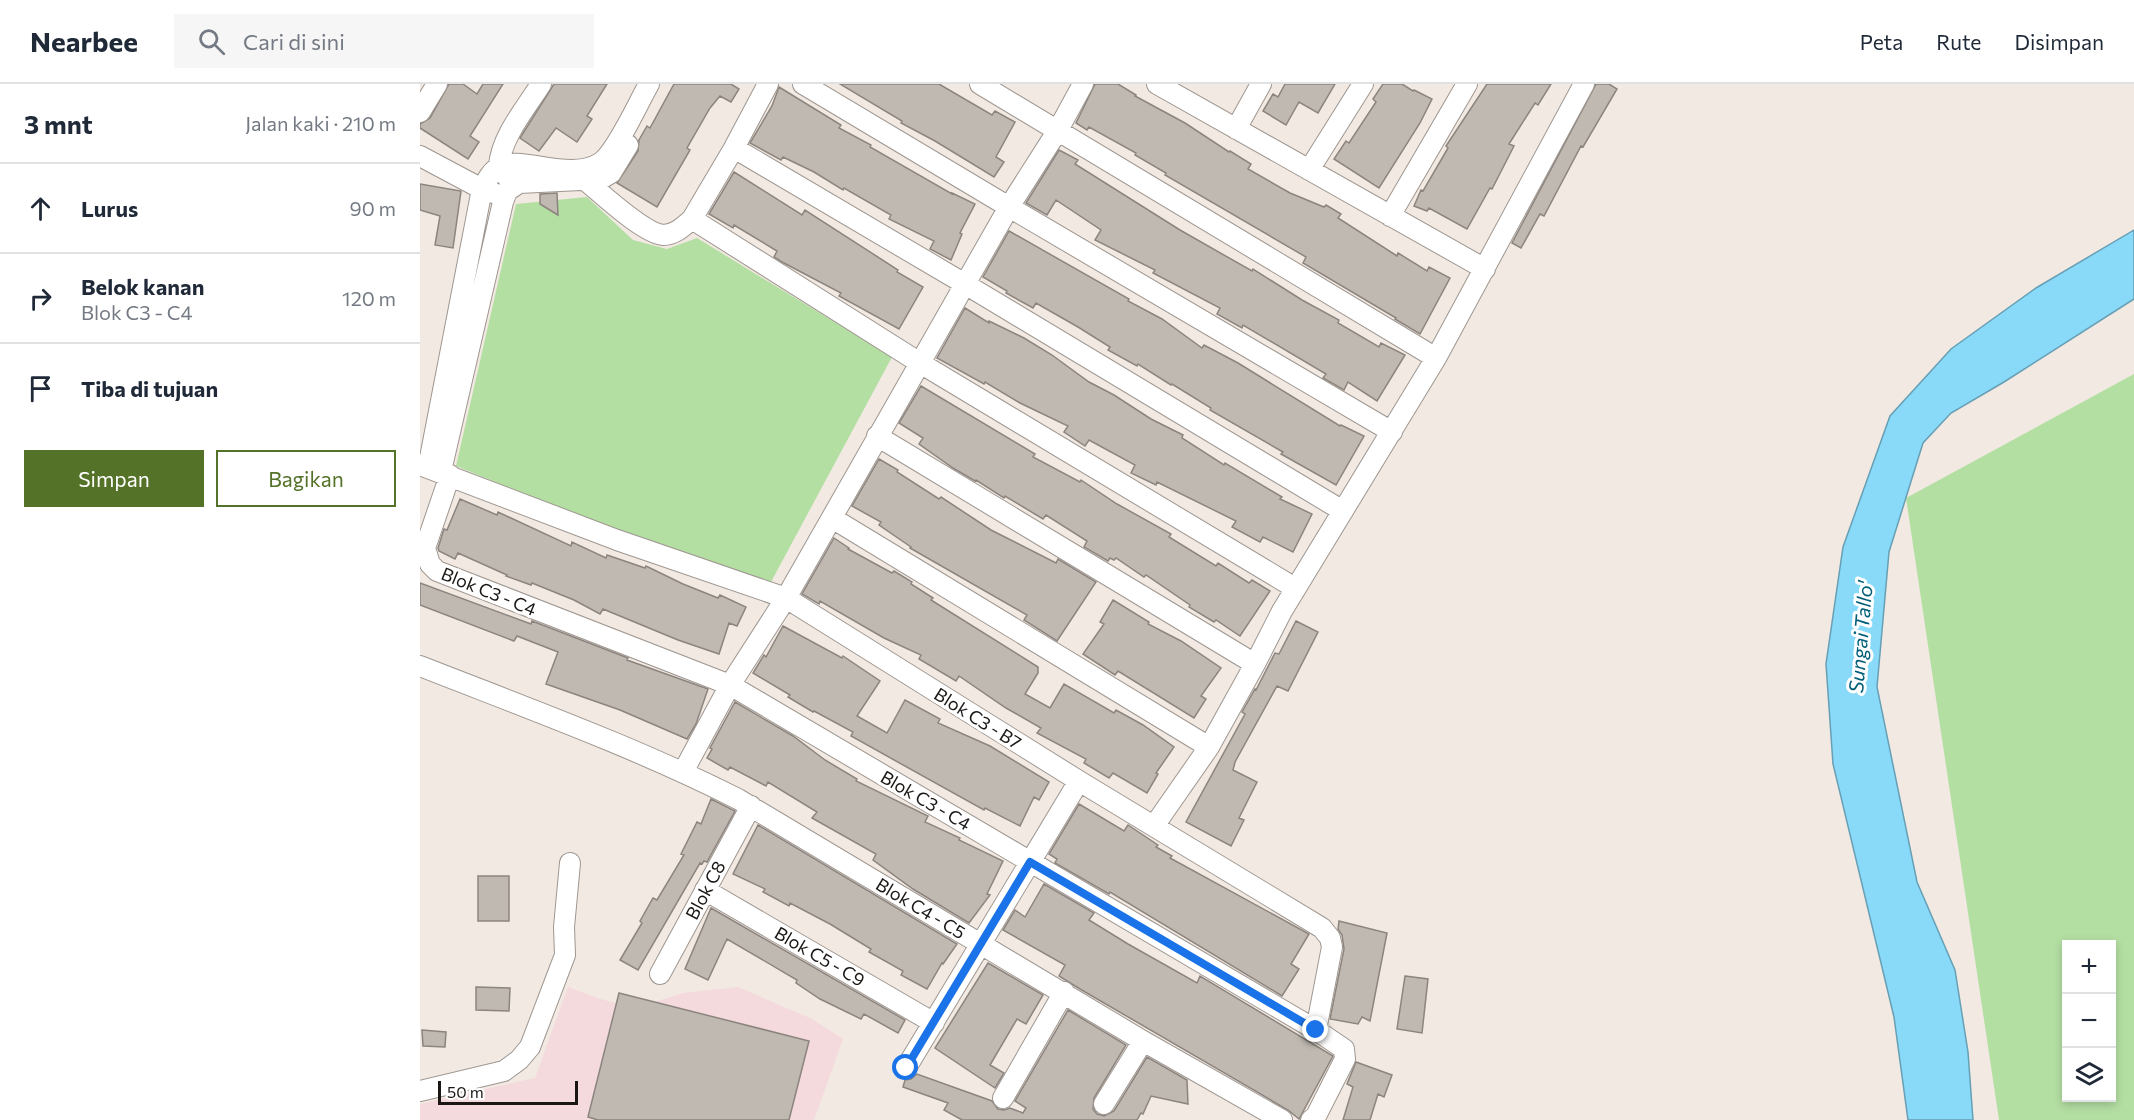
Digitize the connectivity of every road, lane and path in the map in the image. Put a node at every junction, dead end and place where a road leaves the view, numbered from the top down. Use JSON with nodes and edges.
{"nodes":[{"id":1,"x":437,"y":84,"type":"edge"},
{"id":2,"x":541,"y":84,"type":"edge"},
{"id":3,"x":650,"y":84,"type":"edge"},
{"id":4,"x":665,"y":84,"type":"edge"},
{"id":5,"x":768,"y":84,"type":"edge"},
{"id":6,"x":803,"y":84,"type":"edge"},
{"id":7,"x":980,"y":84,"type":"edge"},
{"id":8,"x":1083,"y":84,"type":"edge"},
{"id":9,"x":1157,"y":84,"type":"edge"},
{"id":10,"x":1261,"y":84,"type":"edge"},
{"id":11,"x":1363,"y":84,"type":"edge"},
{"id":12,"x":1467,"y":84,"type":"edge"},
{"id":13,"x":1584,"y":84,"type":"edge"},
{"id":14,"x":420,"y":112,"type":"edge"},
{"id":15,"x":1236,"y":129,"type":"junction"},
{"id":16,"x":1058,"y":130,"type":"junction"},
{"id":17,"x":734,"y":148,"type":"junction"},
{"id":18,"x":420,"y":156,"type":"edge"},
{"id":19,"x":499,"y":166,"type":"junction"},
{"id":20,"x":1309,"y":170,"type":"junction"},
{"id":21,"x":585,"y":180,"type":"junction"},
{"id":22,"x":482,"y":189,"type":"junction"},
{"id":23,"x":508,"y":191,"type":"junction"},
{"id":24,"x":1009,"y":207,"type":"junction"},
{"id":25,"x":1390,"y":216,"type":"junction"},
{"id":26,"x":692,"y":219,"type":"junction"},
{"id":27,"x":1485,"y":269,"type":"junction"},
{"id":28,"x":965,"y":284,"type":"junction"},
{"id":29,"x":1436,"y":358,"type":"junction"},
{"id":30,"x":920,"y":363,"type":"junction"},
{"id":31,"x":1392,"y":432,"type":"junction"},
{"id":32,"x":877,"y":436,"type":"junction"},
{"id":33,"x":435,"y":470,"type":"edge"},
{"id":34,"x":1343,"y":511,"type":"junction"},
{"id":35,"x":832,"y":518,"type":"junction"},
{"id":36,"x":1295,"y":588,"type":"junction"},
{"id":37,"x":786,"y":598,"type":"junction"},
{"id":38,"x":1255,"y":664,"type":"junction"},
{"id":39,"x":420,"y":666,"type":"edge"},
{"id":40,"x":730,"y":685,"type":"junction"},
{"id":41,"x":1209,"y":747,"type":"junction"},
{"id":42,"x":683,"y":772,"type":"junction"},
{"id":43,"x":1079,"y":781,"type":"junction"},
{"id":44,"x":751,"y":806,"type":"junction"},
{"id":45,"x":1162,"y":831,"type":"junction"},
{"id":46,"x":1030,"y":862,"type":"junction"},
{"id":47,"x":570,"y":863,"type":"dead end"},
{"id":48,"x":705,"y":890,"type":"junction"},
{"id":49,"x":981,"y":944,"type":"junction"},
{"id":50,"x":660,"y":974,"type":"dead end"},
{"id":51,"x":1064,"y":992,"type":"junction"},
{"id":52,"x":934,"y":1023,"type":"junction"},
{"id":53,"x":1316,"y":1030,"type":"junction"},
{"id":54,"x":1143,"y":1041,"type":"junction"},
{"id":55,"x":906,"y":1068,"type":"dead end"},
{"id":56,"x":420,"y":1091,"type":"edge"},
{"id":57,"x":1003,"y":1098,"type":"dead end"},
{"id":58,"x":1104,"y":1104,"type":"dead end"},
{"id":59,"x":1313,"y":1118,"type":"edge"},
{"id":60,"x":1282,"y":1120,"type":"edge"}],
"edges":[{"from":1,"to":14,"type":"street"},
{"from":2,"to":19,"type":"street"},
{"from":3,"to":19,"type":"street"},
{"from":4,"to":21,"type":"street"},
{"from":5,"to":17,"type":"street"},
{"from":6,"to":24,"type":"street"},
{"from":7,"to":16,"type":"street"},
{"from":8,"to":16,"type":"street"},
{"from":9,"to":15,"type":"street"},
{"from":10,"to":15,"type":"street"},
{"from":11,"to":20,"type":"street"},
{"from":12,"to":25,"type":"street"},
{"from":13,"to":27,"type":"street"},
{"from":15,"to":20,"type":"street"},
{"from":16,"to":24,"type":"street"},
{"from":16,"to":29,"type":"street"},
{"from":17,"to":26,"type":"street"},
{"from":17,"to":28,"type":"street"},
{"from":18,"to":22,"type":"street"},
{"from":19,"to":22,"type":"street"},
{"from":19,"to":23,"type":"street"},
{"from":20,"to":25,"type":"street"},
{"from":21,"to":23,"type":"street"},
{"from":21,"to":26,"type":"street"},
{"from":22,"to":23,"type":"street"},
{"from":22,"to":33,"type":"street"},
{"from":23,"to":33,"type":"street"},
{"from":24,"to":28,"type":"street"},
{"from":24,"to":31,"type":"street"},
{"from":25,"to":27,"type":"street"},
{"from":26,"to":30,"type":"street"},
{"from":27,"to":29,"type":"street"},
{"from":28,"to":30,"type":"street"},
{"from":28,"to":34,"type":"street"},
{"from":29,"to":31,"type":"street"},
{"from":30,"to":32,"type":"street"},
{"from":30,"to":36,"type":"street"},
{"from":31,"to":34,"type":"street"},
{"from":32,"to":35,"type":"street"},
{"from":32,"to":38,"type":"street"},
{"from":33,"to":37,"type":"street","name":"Blok C3 - B7"},
{"from":33,"to":40,"type":"street","name":"Blok C3 - C4"},
{"from":34,"to":36,"type":"street"},
{"from":35,"to":37,"type":"street"},
{"from":35,"to":41,"type":"street"},
{"from":36,"to":38,"type":"street"},
{"from":37,"to":40,"type":"street"},
{"from":37,"to":43,"type":"street","name":"Blok C3 - B7"},
{"from":38,"to":41,"type":"street"},
{"from":39,"to":42,"type":"street","name":"Blok C4 - C5"},
{"from":40,"to":42,"type":"street"},
{"from":40,"to":46,"type":"street","name":"Blok C3 - C4"},
{"from":41,"to":45,"type":"street"},
{"from":42,"to":44,"type":"street","name":"Blok C4 - C5"},
{"from":43,"to":45,"type":"street","name":"Blok C3 - B7"},
{"from":43,"to":46,"type":"street"},
{"from":44,"to":48,"type":"street","name":"Blok C8"},
{"from":44,"to":49,"type":"street","name":"Blok C4 - C5"},
{"from":45,"to":53,"type":"street","name":"Blok C3 - B7"},
{"from":46,"to":49,"type":"street"},
{"from":46,"to":53,"type":"street","name":"Blok C3 - C4"},
{"from":47,"to":56,"type":"street"},
{"from":48,"to":50,"type":"street","name":"Blok C8"},
{"from":48,"to":52,"type":"street","name":"Blok C5 - C9"},
{"from":49,"to":51,"type":"street","name":"Blok C4 - C5"},
{"from":49,"to":52,"type":"street"},
{"from":51,"to":54,"type":"street","name":"Blok C4 - C5"},
{"from":51,"to":57,"type":"street"},
{"from":52,"to":55,"type":"street"},
{"from":53,"to":59,"type":"street","name":"Blok C3 - C4"},
{"from":54,"to":58,"type":"street"},
{"from":54,"to":60,"type":"street","name":"Blok C4 - C5"}]}
